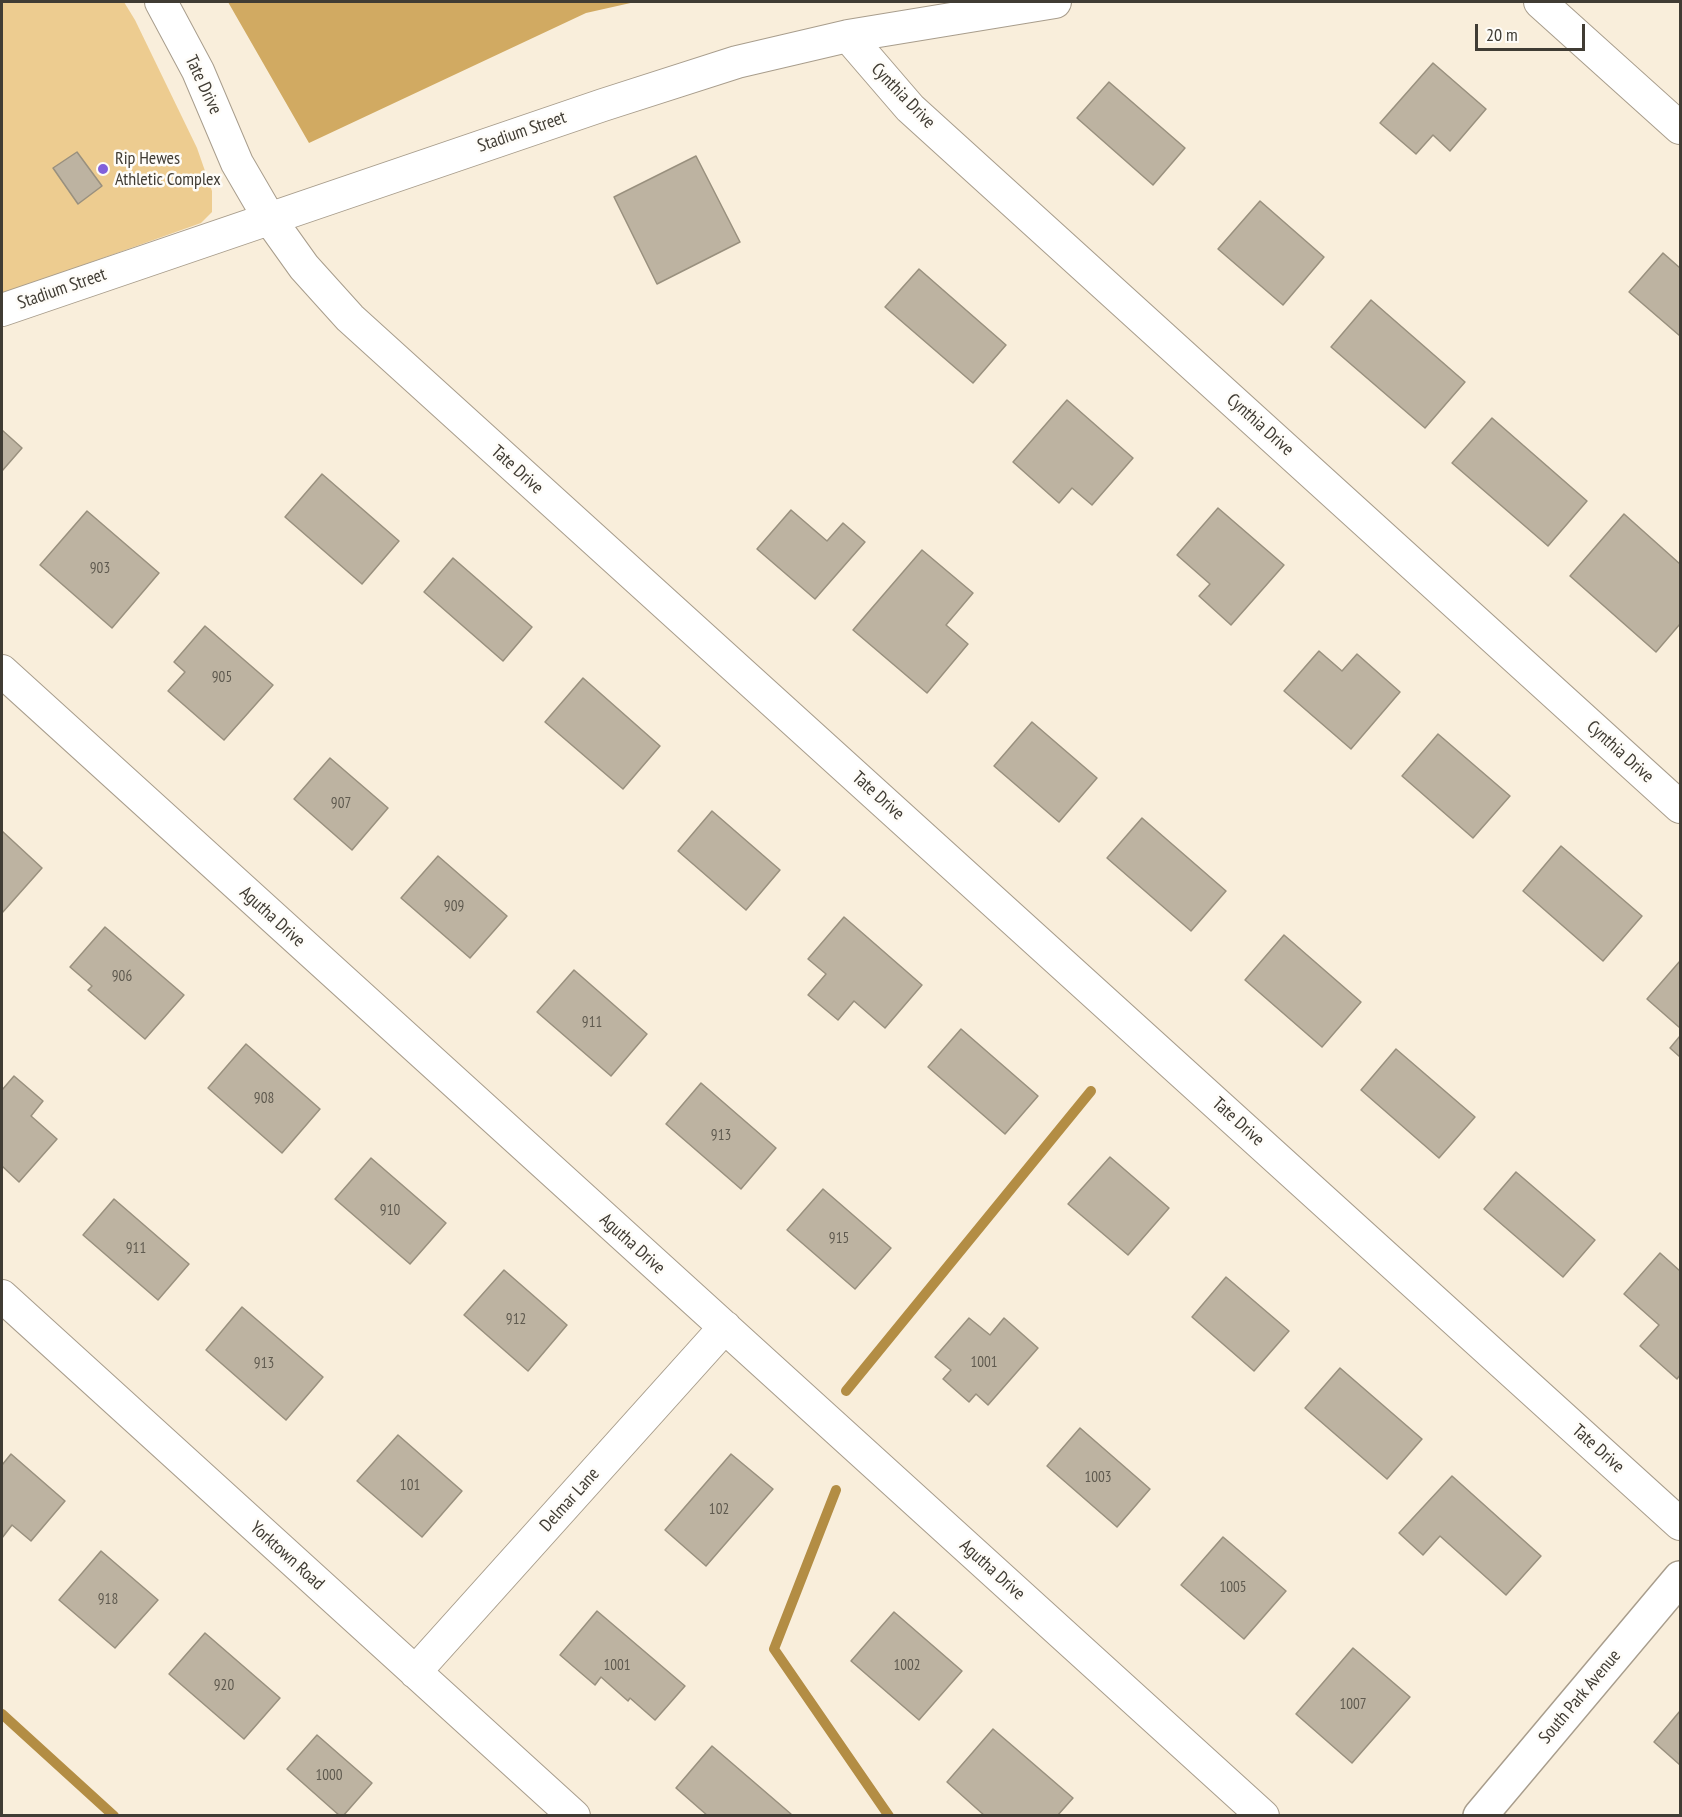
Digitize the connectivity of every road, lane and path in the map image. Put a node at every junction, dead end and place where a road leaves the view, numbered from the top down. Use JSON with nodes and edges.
{"nodes":[{"id":1,"x":161,"y":2,"type":"edge"},
{"id":2,"x":1055,"y":2,"type":"edge"},
{"id":3,"x":1540,"y":2,"type":"edge"},
{"id":4,"x":848,"y":36,"type":"junction"},
{"id":5,"x":1680,"y":128,"type":"edge"},
{"id":6,"x":269,"y":219,"type":"junction"},
{"id":7,"x":2,"y":310,"type":"edge"},
{"id":8,"x":2,"y":671,"type":"edge"},
{"id":9,"x":1680,"y":807,"type":"edge"},
{"id":10,"x":2,"y":1296,"type":"edge"},
{"id":11,"x":725,"y":1328,"type":"junction"},
{"id":12,"x":1680,"y":1524,"type":"edge"},
{"id":13,"x":1680,"y":1578,"type":"edge"},
{"id":14,"x":415,"y":1672,"type":"junction"},
{"id":15,"x":574,"y":1815,"type":"edge"},
{"id":16,"x":1263,"y":1815,"type":"edge"},
{"id":17,"x":1480,"y":1815,"type":"edge"}],
"edges":[{"from":1,"to":6,"type":"street","name":"Tate Drive"},
{"from":2,"to":4,"type":"street","name":"Stadium Street"},
{"from":3,"to":5,"type":"street"},
{"from":4,"to":6,"type":"street","name":"Stadium Street"},
{"from":4,"to":9,"type":"street","name":"Cynthia Drive"},
{"from":6,"to":7,"type":"street","name":"Stadium Street"},
{"from":6,"to":12,"type":"street","name":"Tate Drive"},
{"from":8,"to":11,"type":"street","name":"Agutha Drive"},
{"from":10,"to":14,"type":"street","name":"Yorktown Road"},
{"from":11,"to":14,"type":"street","name":"Delmar Lane"},
{"from":11,"to":16,"type":"street","name":"Agutha Drive"},
{"from":13,"to":17,"type":"street","name":"South Park Avenue"},
{"from":14,"to":15,"type":"street","name":"Yorktown Road"}]}
